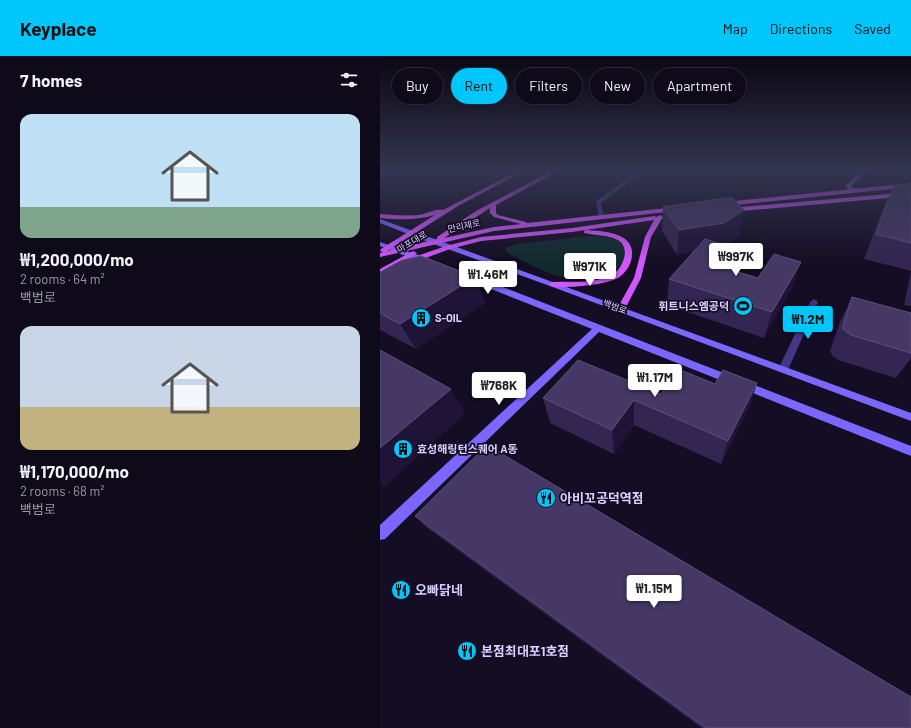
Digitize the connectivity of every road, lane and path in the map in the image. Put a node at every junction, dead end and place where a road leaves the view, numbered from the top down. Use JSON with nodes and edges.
{"nodes":[{"id":1,"x":465,"y":200,"type":"edge"},
{"id":2,"x":500,"y":200,"type":"edge"},
{"id":3,"x":600,"y":200,"type":"edge"},
{"id":4,"x":758,"y":200,"type":"edge"},
{"id":5,"x":840,"y":200,"type":"edge"},
{"id":6,"x":493,"y":204,"type":"junction"},
{"id":7,"x":456,"y":205,"type":"junction"},
{"id":8,"x":715,"y":205,"type":"edge"},
{"id":9,"x":722,"y":211,"type":"edge"},
{"id":10,"x":380,"y":216,"type":"edge"},
{"id":11,"x":601,"y":217,"type":"junction"},
{"id":12,"x":660,"y":217,"type":"junction"},
{"id":13,"x":380,"y":221,"type":"edge"},
{"id":14,"x":530,"y":225,"type":"junction"},
{"id":15,"x":572,"y":230,"type":"junction"},
{"id":16,"x":413,"y":233,"type":"junction"},
{"id":17,"x":432,"y":242,"type":"junction"},
{"id":18,"x":380,"y":244,"type":"edge"},
{"id":19,"x":388,"y":247,"type":"junction"},
{"id":20,"x":448,"y":247,"type":"junction"},
{"id":21,"x":397,"y":250,"type":"junction"},
{"id":22,"x":380,"y":252,"type":"edge"},
{"id":23,"x":380,"y":255,"type":"edge"},
{"id":24,"x":415,"y":256,"type":"junction"},
{"id":25,"x":433,"y":263,"type":"edge"},
{"id":26,"x":412,"y":268,"type":"edge"},
{"id":27,"x":382,"y":271,"type":"edge"},
{"id":28,"x":454,"y":271,"type":"edge"},
{"id":29,"x":553,"y":284,"type":"junction"},
{"id":30,"x":814,"y":302,"type":"dead end"},
{"id":31,"x":621,"y":310,"type":"junction"},
{"id":32,"x":598,"y":328,"type":"junction"},
{"id":33,"x":783,"y":370,"type":"junction"},
{"id":34,"x":911,"y":417,"type":"edge"},
{"id":35,"x":911,"y":451,"type":"edge"},
{"id":36,"x":380,"y":534,"type":"edge"}],
"edges":[{"from":1,"to":7,"type":"main road","name":"마포대로"},
{"from":2,"to":6,"type":"main road","name":"마포대로"},
{"from":3,"to":11,"type":"street"},
{"from":4,"to":8,"type":"main road"},
{"from":5,"to":9,"type":"main road"},
{"from":6,"to":14,"type":"main road"},
{"from":6,"to":17,"type":"main road","name":"마포대로"},
{"from":7,"to":10,"type":"main road"},
{"from":7,"to":16,"type":"main road","name":"마포대로"},
{"from":11,"to":12,"type":"main road","name":"만리재로"},
{"from":11,"to":14,"type":"main road","name":"만리재로"},
{"from":12,"to":15,"type":"main road","name":"만리재로"},
{"from":12,"to":31,"type":"main road"},
{"from":13,"to":16,"type":"main road","name":"백범로"},
{"from":14,"to":17,"type":"main road","name":"만리재로"},
{"from":15,"to":20,"type":"main road","name":"만리재로"},
{"from":15,"to":29,"type":"main road"},
{"from":16,"to":17,"type":"main road","name":"백범로"},
{"from":16,"to":19,"type":"main road","name":"마포대로"},
{"from":17,"to":20,"type":"main road","name":"백범로"},
{"from":17,"to":21,"type":"main road","name":"만리재로"},
{"from":17,"to":24,"type":"main road","name":"마포대로"},
{"from":18,"to":19,"type":"main road"},
{"from":19,"to":21,"type":"main road"},
{"from":19,"to":22,"type":"main road","name":"마포대로"},
{"from":20,"to":24,"type":"main road","name":"만리재로"},
{"from":20,"to":29,"type":"main road","name":"백범로"},
{"from":21,"to":23,"type":"main road","name":"만리재로"},
{"from":21,"to":24,"type":"main road"},
{"from":24,"to":25,"type":"main road"},
{"from":24,"to":27,"type":"main road"},
{"from":26,"to":27,"type":"main road"},
{"from":28,"to":32,"type":"main road"},
{"from":29,"to":31,"type":"main road","name":"백범로"},
{"from":30,"to":33,"type":"street"},
{"from":31,"to":33,"type":"main road","name":"백범로"},
{"from":32,"to":35,"type":"main road"},
{"from":32,"to":36,"type":"main road"},
{"from":33,"to":34,"type":"main road","name":"백범로"}]}
